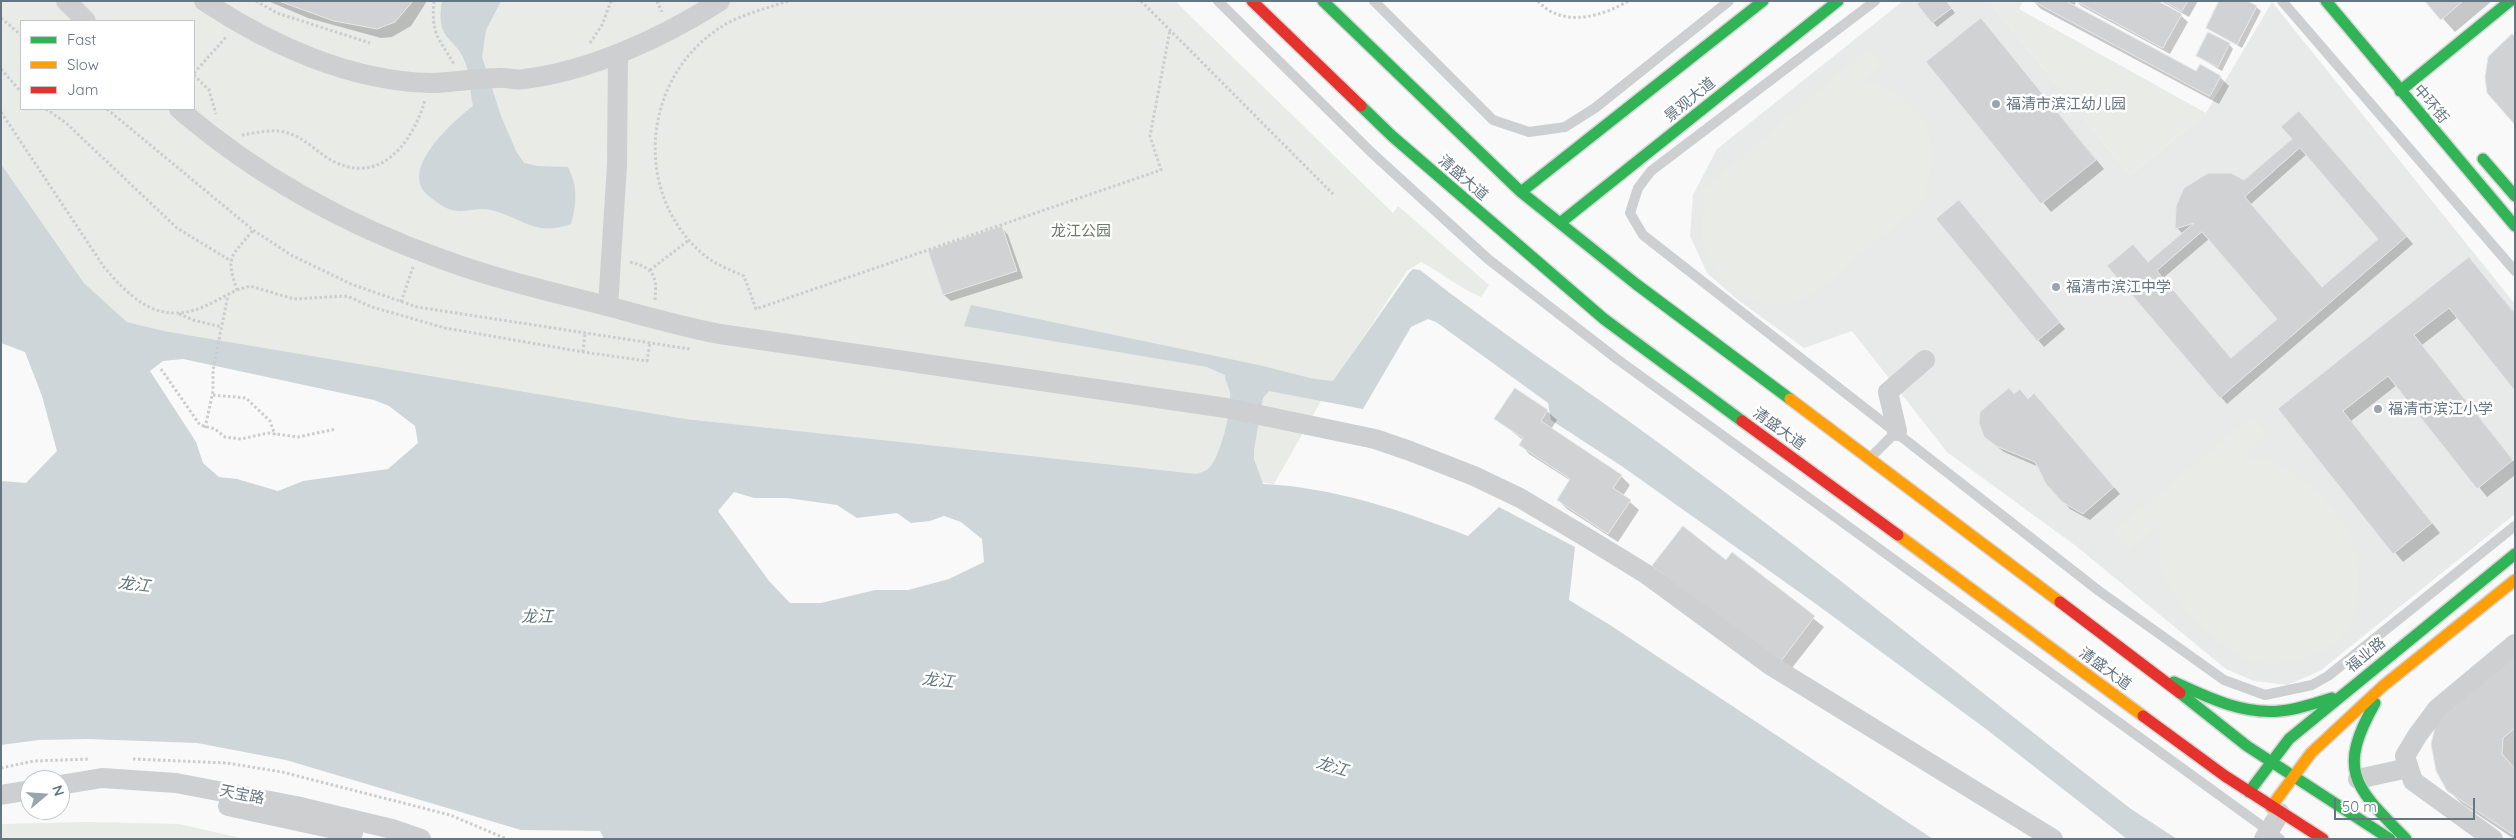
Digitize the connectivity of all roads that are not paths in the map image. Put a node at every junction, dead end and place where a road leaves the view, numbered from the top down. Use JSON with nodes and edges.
{"nodes":[{"id":1,"x":66,"y":1,"type":"edge"},
{"id":2,"x":204,"y":1,"type":"edge"},
{"id":3,"x":720,"y":1,"type":"edge"},
{"id":4,"x":1218,"y":1,"type":"edge"},
{"id":5,"x":1252,"y":1,"type":"edge"},
{"id":6,"x":1323,"y":1,"type":"edge"},
{"id":7,"x":1374,"y":1,"type":"edge"},
{"id":8,"x":1730,"y":1,"type":"edge"},
{"id":9,"x":1763,"y":1,"type":"edge"},
{"id":10,"x":1838,"y":1,"type":"edge"},
{"id":11,"x":1875,"y":1,"type":"edge"},
{"id":12,"x":2282,"y":1,"type":"edge"},
{"id":13,"x":2326,"y":1,"type":"edge"},
{"id":14,"x":2510,"y":1,"type":"edge"},
{"id":15,"x":85,"y":20,"type":"edge"},
{"id":16,"x":618,"y":55,"type":"junction"},
{"id":17,"x":2400,"y":91,"type":"junction"},
{"id":18,"x":180,"y":110,"type":"edge"},
{"id":19,"x":2477,"y":152,"type":"dead end"},
{"id":20,"x":1521,"y":192,"type":"junction"},
{"id":21,"x":2515,"y":196,"type":"edge"},
{"id":22,"x":1560,"y":223,"type":"junction"},
{"id":23,"x":2515,"y":226,"type":"edge"},
{"id":24,"x":2515,"y":272,"type":"edge"},
{"id":25,"x":608,"y":306,"type":"junction"},
{"id":26,"x":1925,"y":360,"type":"dead end"},
{"id":27,"x":1897,"y":431,"type":"junction"},
{"id":28,"x":1870,"y":458,"type":"junction"},
{"id":29,"x":2515,"y":526,"type":"edge"},
{"id":30,"x":2515,"y":554,"type":"edge"},
{"id":31,"x":2515,"y":580,"type":"edge"},
{"id":32,"x":2515,"y":644,"type":"edge"},
{"id":33,"x":2155,"y":673,"type":"junction"},
{"id":34,"x":2384,"y":686,"type":"junction"},
{"id":35,"x":2341,"y":696,"type":"junction"},
{"id":36,"x":2272,"y":762,"type":"junction"},
{"id":37,"x":2408,"y":768,"type":"junction"},
{"id":38,"x":2293,"y":776,"type":"junction"},
{"id":39,"x":2358,"y":779,"type":"junction"},
{"id":40,"x":70,"y":783,"type":"edge"},
{"id":41,"x":20,"y":792,"type":"edge"},
{"id":42,"x":2249,"y":792,"type":"junction"},
{"id":43,"x":1,"y":795,"type":"edge"},
{"id":44,"x":70,"y":797,"type":"edge"},
{"id":45,"x":20,"y":805,"type":"edge"},
{"id":46,"x":1,"y":808,"type":"edge"},
{"id":47,"x":2276,"y":810,"type":"junction"},
{"id":48,"x":2271,"y":836,"type":"edge"},
{"id":49,"x":380,"y":839,"type":"edge"},
{"id":50,"x":422,"y":839,"type":"edge"},
{"id":51,"x":2053,"y":839,"type":"edge"},
{"id":52,"x":2322,"y":839,"type":"edge"},
{"id":53,"x":2390,"y":839,"type":"edge"},
{"id":54,"x":2406,"y":839,"type":"edge"},
{"id":55,"x":2493,"y":839,"type":"edge"}],
"edges":[{"from":1,"to":15,"type":"street"},
{"from":2,"to":16,"type":"street"},
{"from":3,"to":16,"type":"street"},
{"from":4,"to":48,"type":"lane"},
{"from":5,"to":42,"type":"main road","name":"清盛大道"},
{"from":6,"to":20,"type":"main road","name":"清盛大道"},
{"from":7,"to":8,"type":"lane"},
{"from":9,"to":20,"type":"main road"},
{"from":10,"to":22,"type":"main road","name":"景观大道"},
{"from":11,"to":27,"type":"lane"},
{"from":12,"to":24,"type":"lane"},
{"from":13,"to":17,"type":"main road","name":"中环街"},
{"from":14,"to":17,"type":"main road"},
{"from":16,"to":25,"type":"street"},
{"from":17,"to":23,"type":"main road","name":"中环街"},
{"from":18,"to":25,"type":"street"},
{"from":19,"to":21,"type":"main road"},
{"from":20,"to":22,"type":"main road","name":"清盛大道"},
{"from":22,"to":28,"type":"main road","name":"清盛大道"},
{"from":25,"to":51,"type":"street"},
{"from":26,"to":27,"type":"street"},
{"from":27,"to":28,"type":"lane"},
{"from":27,"to":29,"type":"lane"},
{"from":28,"to":33,"type":"main road","name":"清盛大道"},
{"from":30,"to":35,"type":"main road","name":"福业路"},
{"from":31,"to":34,"type":"main road"},
{"from":32,"to":37,"type":"street"},
{"from":33,"to":35,"type":"main road"},
{"from":33,"to":36,"type":"main road","name":"清盛大道"},
{"from":34,"to":38,"type":"main road"},
{"from":34,"to":39,"type":"main road"},
{"from":35,"to":36,"type":"main road","name":"福业路"},
{"from":36,"to":38,"type":"main road","name":"清盛大道"},
{"from":36,"to":42,"type":"main road","name":"福业路"},
{"from":37,"to":39,"type":"street"},
{"from":37,"to":55,"type":"street"},
{"from":38,"to":47,"type":"main road"},
{"from":38,"to":53,"type":"main road","name":"清盛大道"},
{"from":39,"to":54,"type":"main road"},
{"from":40,"to":50,"type":"street","name":"天宝路"},
{"from":41,"to":43,"type":"street"},
{"from":42,"to":47,"type":"main road","name":"清盛大道"},
{"from":44,"to":49,"type":"street","name":"天宝路"},
{"from":45,"to":46,"type":"street"},
{"from":47,"to":48,"type":"street"},
{"from":47,"to":52,"type":"main road","name":"清盛大道"}]}
